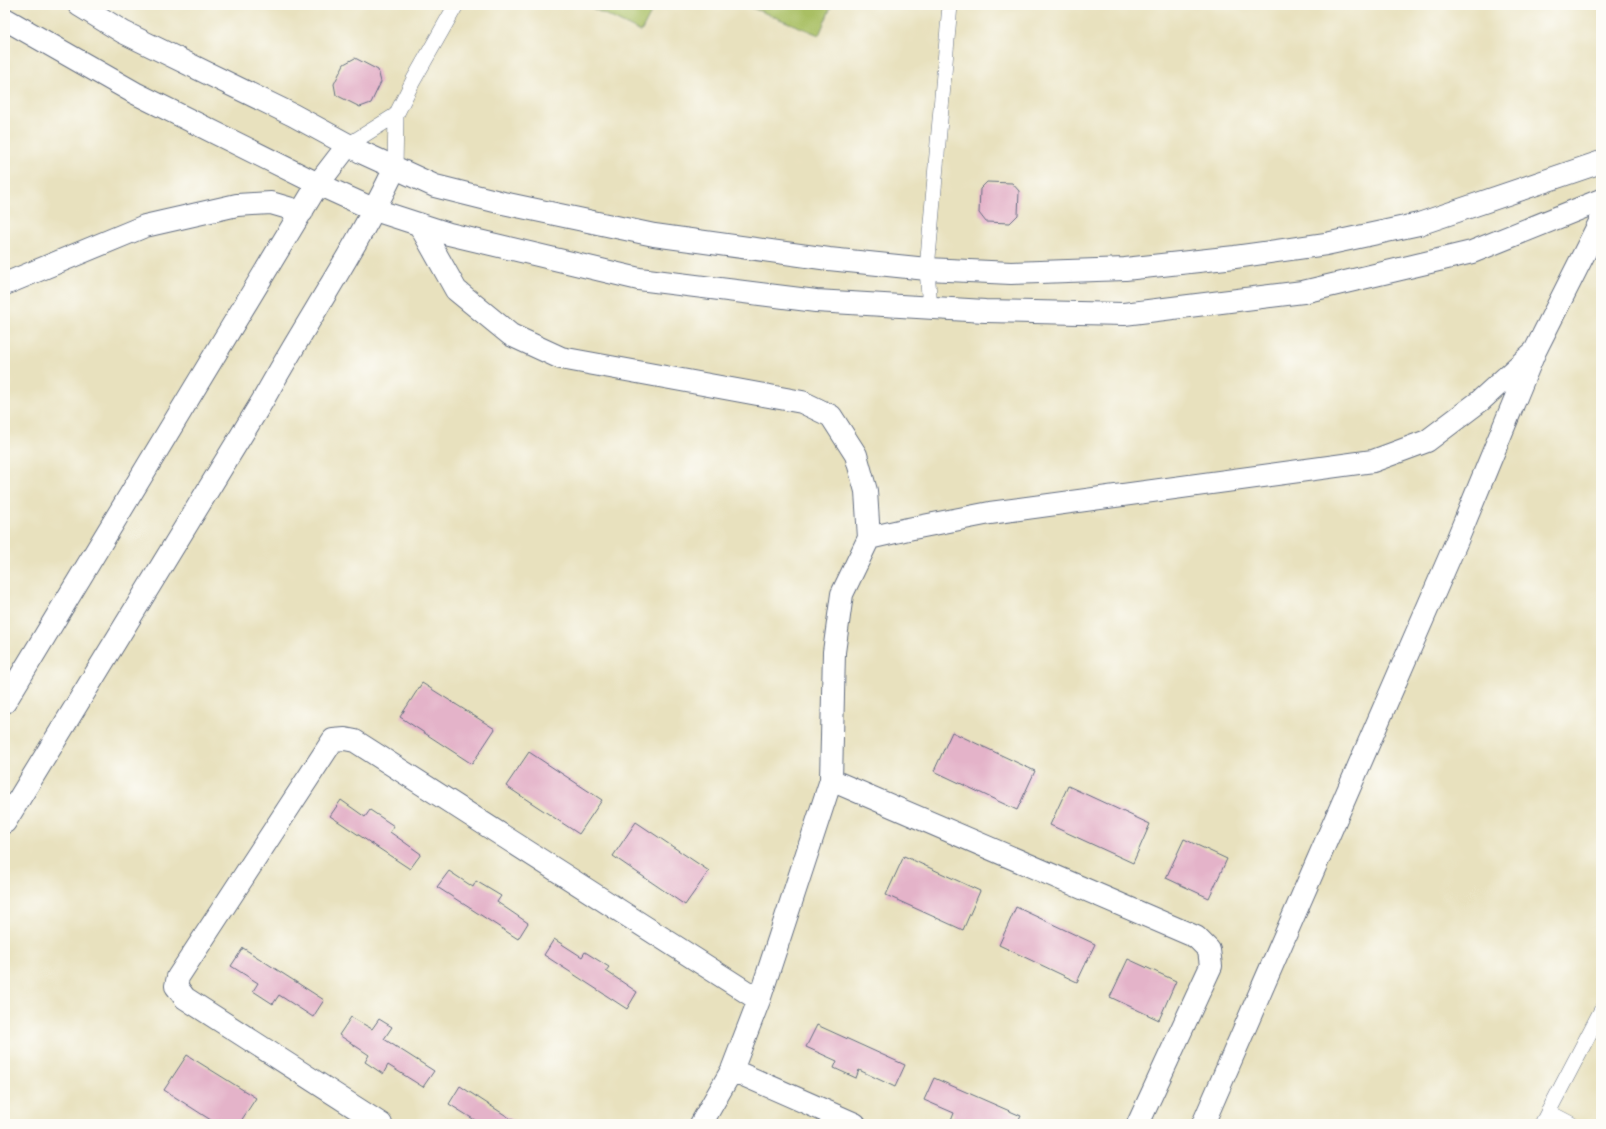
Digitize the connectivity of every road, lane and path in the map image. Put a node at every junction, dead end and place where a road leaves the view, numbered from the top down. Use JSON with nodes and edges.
{"nodes":[{"id":1,"x":79,"y":5,"type":"edge"},
{"id":2,"x":456,"y":5,"type":"edge"},
{"id":3,"x":950,"y":5,"type":"edge"},
{"id":4,"x":5,"y":19,"type":"edge"},
{"id":5,"x":396,"y":115,"type":"junction"},
{"id":6,"x":348,"y":145,"type":"junction"},
{"id":7,"x":1601,"y":162,"type":"edge"},
{"id":8,"x":395,"y":168,"type":"junction"},
{"id":9,"x":318,"y":184,"type":"junction"},
{"id":10,"x":1599,"y":209,"type":"edge"},
{"id":11,"x":375,"y":210,"type":"junction"},
{"id":12,"x":302,"y":212,"type":"junction"},
{"id":13,"x":418,"y":224,"type":"junction"},
{"id":14,"x":927,"y":269,"type":"junction"},
{"id":15,"x":5,"y":284,"type":"edge"},
{"id":16,"x":930,"y":309,"type":"junction"},
{"id":17,"x":1535,"y":351,"type":"junction"},
{"id":18,"x":869,"y":538,"type":"junction"},
{"id":19,"x":5,"y":702,"type":"edge"},
{"id":20,"x":832,"y":780,"type":"junction"},
{"id":21,"x":5,"y":822,"type":"edge"},
{"id":22,"x":759,"y":1000,"type":"junction"},
{"id":23,"x":1601,"y":1012,"type":"edge"},
{"id":24,"x":732,"y":1070,"type":"junction"},
{"id":25,"x":1545,"y":1118,"type":"edge"},
{"id":26,"x":381,"y":1124,"type":"edge"},
{"id":27,"x":701,"y":1124,"type":"edge"},
{"id":28,"x":855,"y":1124,"type":"edge"},
{"id":29,"x":1138,"y":1124,"type":"edge"},
{"id":30,"x":1202,"y":1124,"type":"edge"},
{"id":31,"x":1571,"y":1124,"type":"edge"}],
"edges":[{"from":1,"to":6,"type":"street"},
{"from":2,"to":5,"type":"lane"},
{"from":3,"to":14,"type":"lane"},
{"from":4,"to":9,"type":"street"},
{"from":5,"to":6,"type":"lane"},
{"from":5,"to":8,"type":"lane"},
{"from":6,"to":8,"type":"street"},
{"from":6,"to":9,"type":"street"},
{"from":7,"to":14,"type":"street"},
{"from":8,"to":11,"type":"street"},
{"from":8,"to":14,"type":"street"},
{"from":9,"to":11,"type":"street"},
{"from":9,"to":12,"type":"street"},
{"from":10,"to":16,"type":"street"},
{"from":10,"to":17,"type":"street"},
{"from":11,"to":13,"type":"street"},
{"from":11,"to":21,"type":"street"},
{"from":12,"to":15,"type":"street"},
{"from":12,"to":19,"type":"street"},
{"from":13,"to":16,"type":"street"},
{"from":13,"to":18,"type":"street"},
{"from":14,"to":16,"type":"lane"},
{"from":17,"to":18,"type":"street"},
{"from":17,"to":30,"type":"street"},
{"from":18,"to":20,"type":"street"},
{"from":20,"to":22,"type":"street"},
{"from":20,"to":29,"type":"street"},
{"from":22,"to":24,"type":"street"},
{"from":22,"to":26,"type":"street"},
{"from":23,"to":25,"type":"lane"},
{"from":24,"to":27,"type":"street"},
{"from":24,"to":28,"type":"street"},
{"from":25,"to":31,"type":"lane"}]}
